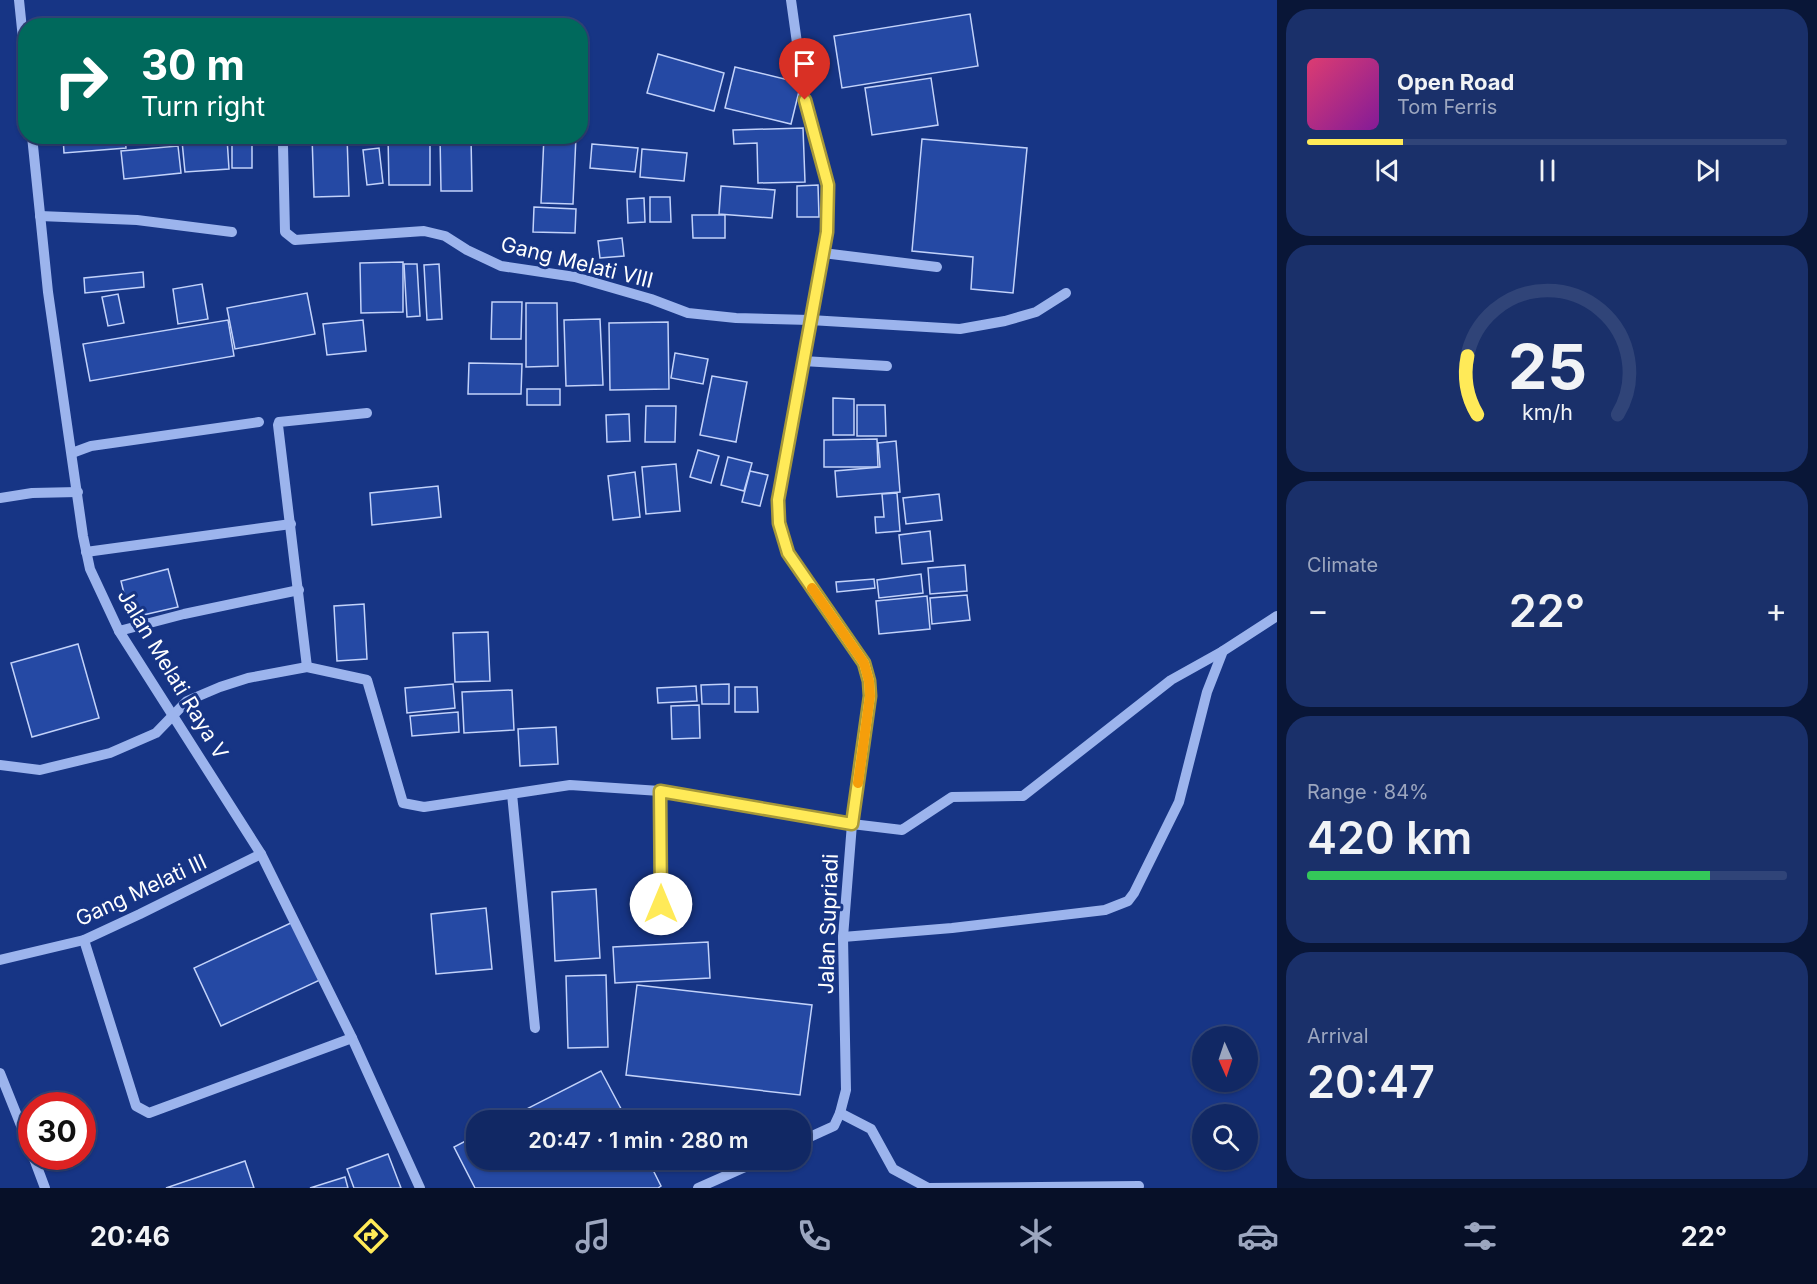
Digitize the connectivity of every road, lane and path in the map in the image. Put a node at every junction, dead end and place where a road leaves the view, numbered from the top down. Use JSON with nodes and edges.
{"nodes":[{"id":1,"x":19,"y":0,"type":"edge"},
{"id":2,"x":791,"y":0,"type":"edge"},
{"id":3,"x":21,"y":18,"type":"edge"},
{"id":4,"x":33,"y":144,"type":"edge"},
{"id":5,"x":283,"y":145,"type":"dead end"},
{"id":6,"x":40,"y":216,"type":"junction"},
{"id":7,"x":232,"y":232,"type":"dead end"},
{"id":8,"x":823,"y":253,"type":"junction"},
{"id":9,"x":937,"y":267,"type":"dead end"},
{"id":10,"x":1065,"y":293,"type":"dead end"},
{"id":11,"x":810,"y":320,"type":"junction"},
{"id":12,"x":803,"y":361,"type":"junction"},
{"id":13,"x":887,"y":366,"type":"dead end"},
{"id":14,"x":368,"y":413,"type":"dead end"},
{"id":15,"x":259,"y":422,"type":"dead end"},
{"id":16,"x":72,"y":453,"type":"junction"},
{"id":17,"x":78,"y":492,"type":"junction"},
{"id":18,"x":0,"y":498,"type":"edge"},
{"id":19,"x":291,"y":525,"type":"junction"},
{"id":20,"x":86,"y":552,"type":"junction"},
{"id":21,"x":299,"y":590,"type":"junction"},
{"id":22,"x":1277,"y":616,"type":"edge"},
{"id":23,"x":119,"y":632,"type":"junction"},
{"id":24,"x":1223,"y":651,"type":"junction"},
{"id":25,"x":307,"y":667,"type":"junction"},
{"id":26,"x":174,"y":715,"type":"junction"},
{"id":27,"x":0,"y":765,"type":"edge"},
{"id":28,"x":660,"y":791,"type":"junction"},
{"id":29,"x":512,"y":794,"type":"junction"},
{"id":30,"x":852,"y":824,"type":"junction"},
{"id":31,"x":261,"y":854,"type":"junction"},
{"id":32,"x":661,"y":904,"type":"dead end"},
{"id":33,"x":843,"y":938,"type":"junction"},
{"id":34,"x":84,"y":940,"type":"junction"},
{"id":35,"x":0,"y":960,"type":"edge"},
{"id":36,"x":535,"y":1028,"type":"dead end"},
{"id":37,"x":352,"y":1038,"type":"junction"},
{"id":38,"x":0,"y":1073,"type":"edge"},
{"id":39,"x":840,"y":1113,"type":"junction"},
{"id":40,"x":18,"y":1119,"type":"edge"},
{"id":41,"x":811,"y":1136,"type":"edge"},
{"id":42,"x":38,"y":1170,"type":"edge"},
{"id":43,"x":738,"y":1170,"type":"edge"},
{"id":44,"x":1139,"y":1186,"type":"dead end"},
{"id":45,"x":45,"y":1188,"type":"edge"},
{"id":46,"x":420,"y":1188,"type":"edge"},
{"id":47,"x":698,"y":1188,"type":"edge"}],
"edges":[{"from":1,"to":3,"type":"street"},
{"from":2,"to":8,"type":"street","name":"Jalan Supriadi"},
{"from":4,"to":6,"type":"street","name":"Jalan Melati Raya V"},
{"from":5,"to":11,"type":"street","name":"Gang Melati VIII"},
{"from":6,"to":7,"type":"street"},
{"from":6,"to":16,"type":"street","name":"Jalan Melati Raya V"},
{"from":8,"to":9,"type":"street"},
{"from":8,"to":11,"type":"street","name":"Jalan Supriadi"},
{"from":10,"to":11,"type":"street"},
{"from":11,"to":12,"type":"street","name":"Jalan Supriadi"},
{"from":12,"to":13,"type":"street"},
{"from":12,"to":30,"type":"street","name":"Jalan Supriadi"},
{"from":14,"to":19,"type":"street"},
{"from":15,"to":16,"type":"street"},
{"from":16,"to":17,"type":"street","name":"Jalan Melati Raya V"},
{"from":17,"to":18,"type":"street"},
{"from":17,"to":20,"type":"street","name":"Jalan Melati Raya V"},
{"from":19,"to":20,"type":"street"},
{"from":19,"to":21,"type":"street"},
{"from":20,"to":23,"type":"street","name":"Jalan Melati Raya V"},
{"from":21,"to":23,"type":"street"},
{"from":21,"to":25,"type":"street"},
{"from":22,"to":24,"type":"street"},
{"from":23,"to":26,"type":"street","name":"Jalan Melati Raya V"},
{"from":24,"to":30,"type":"street"},
{"from":24,"to":33,"type":"street"},
{"from":25,"to":26,"type":"street"},
{"from":25,"to":29,"type":"street"},
{"from":26,"to":27,"type":"street"},
{"from":26,"to":31,"type":"street","name":"Jalan Melati Raya V"},
{"from":28,"to":29,"type":"street"},
{"from":28,"to":30,"type":"street"},
{"from":28,"to":32,"type":"street"},
{"from":29,"to":36,"type":"street"},
{"from":30,"to":33,"type":"street","name":"Jalan Supriadi"},
{"from":31,"to":34,"type":"street","name":"Gang Melati III"},
{"from":31,"to":37,"type":"street","name":"Jalan Melati Raya V"},
{"from":33,"to":39,"type":"street","name":"Jalan Supriadi"},
{"from":34,"to":35,"type":"street","name":"Gang Melati III"},
{"from":34,"to":37,"type":"street"},
{"from":37,"to":46,"type":"street","name":"Jalan Melati Raya V"},
{"from":38,"to":40,"type":"street"},
{"from":39,"to":41,"type":"street"},
{"from":39,"to":44,"type":"street"},
{"from":42,"to":45,"type":"street"},
{"from":43,"to":47,"type":"street"}]}
